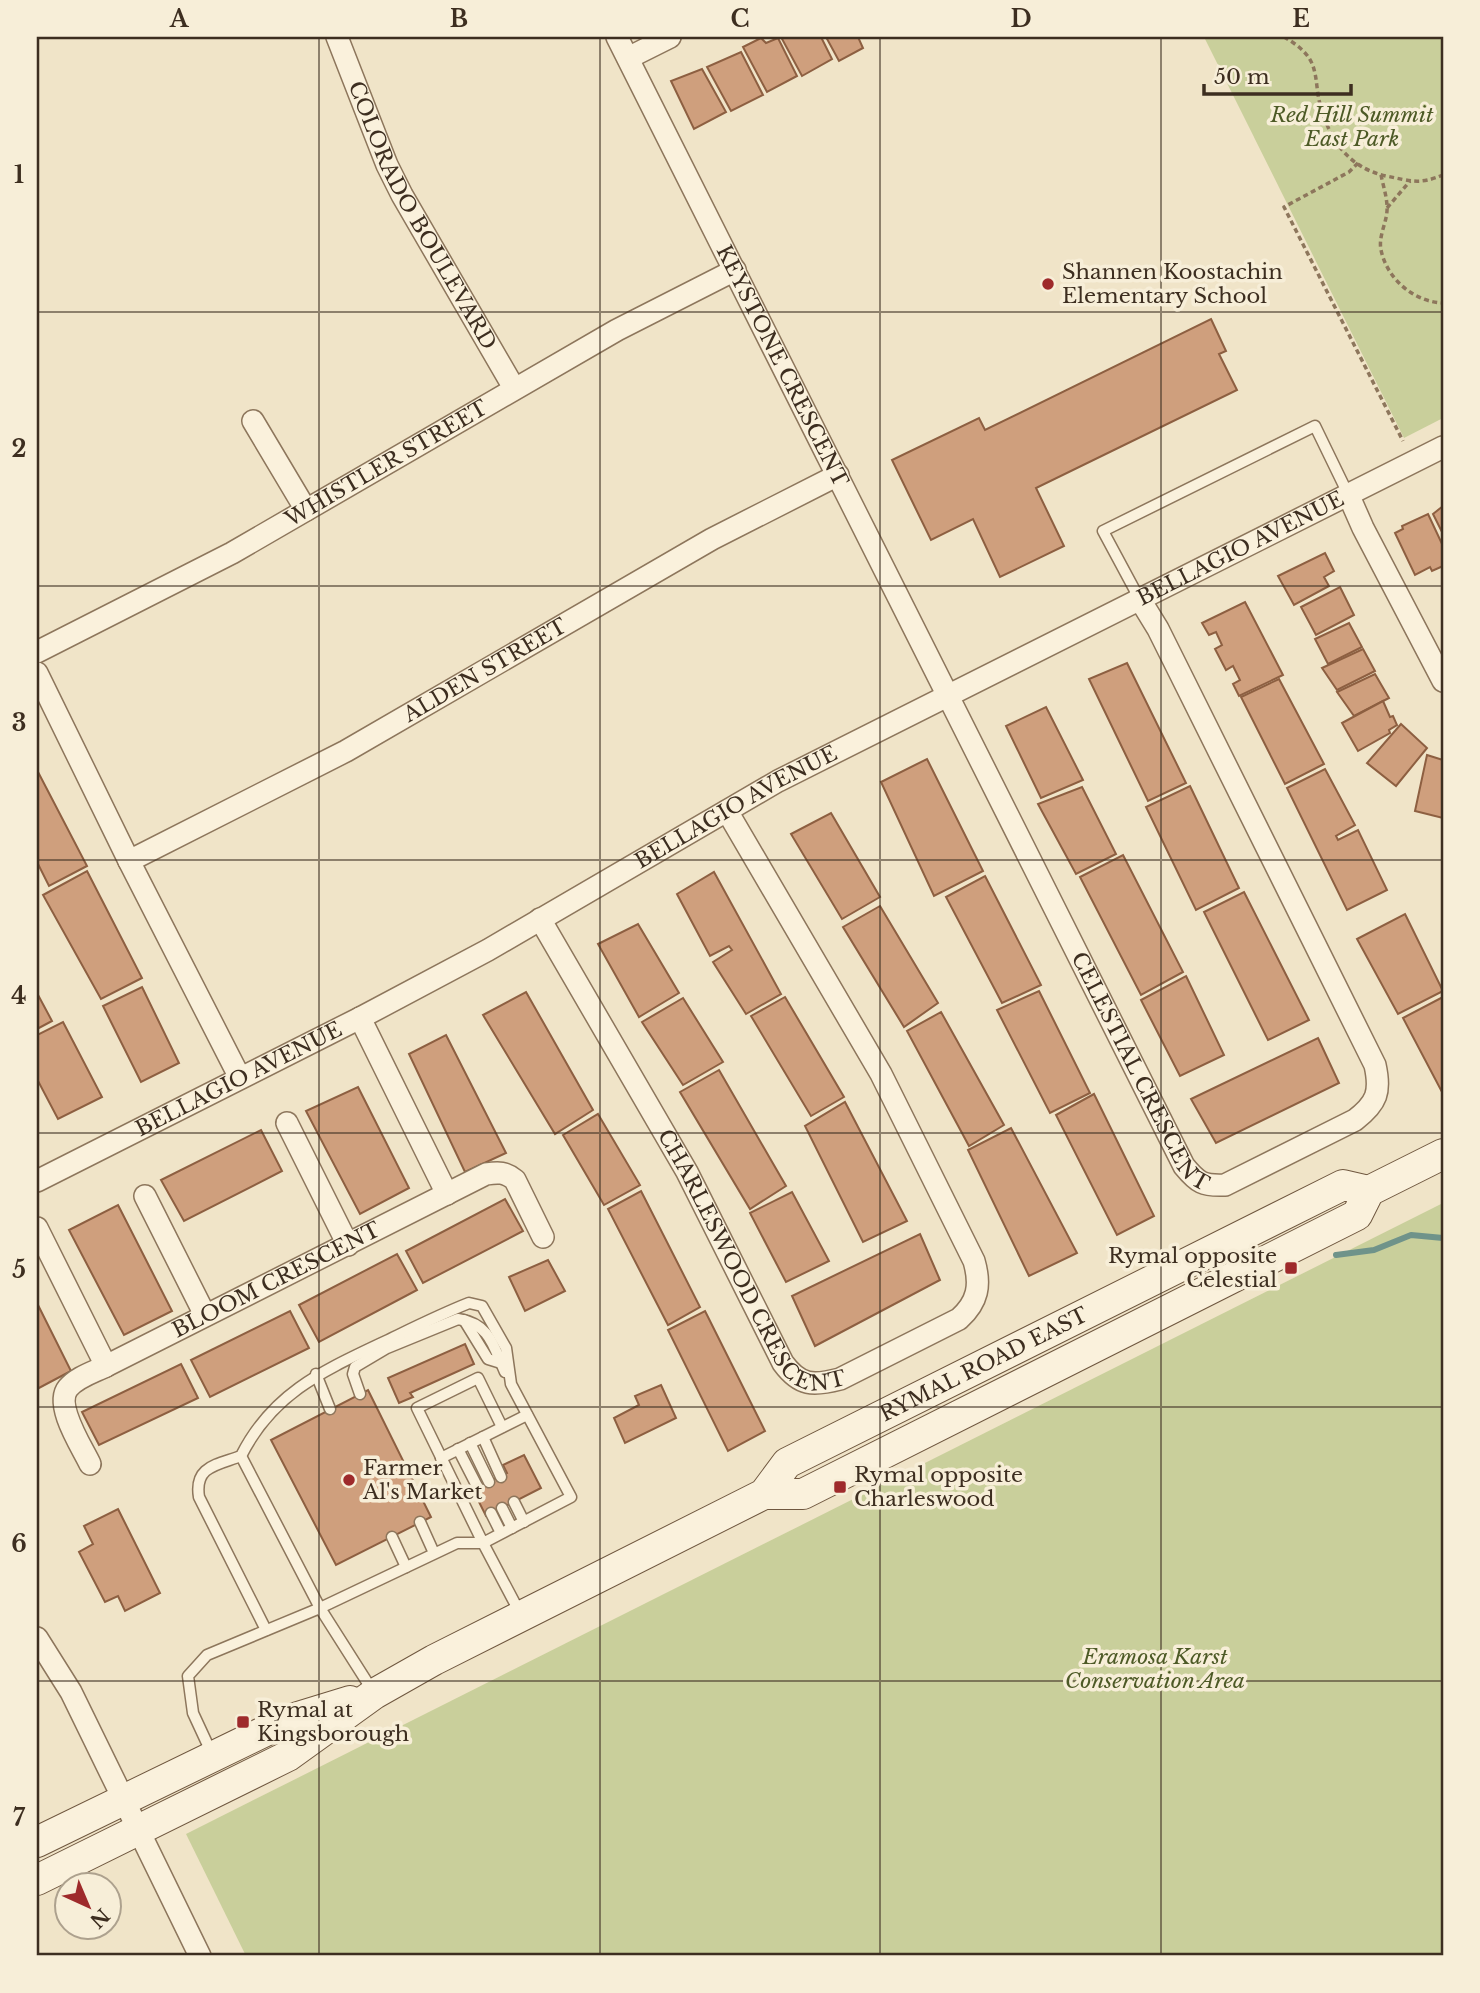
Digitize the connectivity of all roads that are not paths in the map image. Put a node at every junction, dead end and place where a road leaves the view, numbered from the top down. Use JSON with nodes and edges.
{"nodes":[{"id":1,"x":337,"y":37,"type":"edge"},
{"id":2,"x":617,"y":37,"type":"edge"},
{"id":3,"x":670,"y":37,"type":"edge"},
{"id":4,"x":628,"y":58,"type":"junction"},
{"id":5,"x":735,"y":270,"type":"junction"},
{"id":6,"x":514,"y":388,"type":"junction"},
{"id":7,"x":253,"y":421,"type":"dead end"},
{"id":8,"x":1443,"y":447,"type":"edge"},
{"id":9,"x":838,"y":475,"type":"junction"},
{"id":10,"x":1348,"y":494,"type":"junction"},
{"id":11,"x":306,"y":510,"type":"junction"},
{"id":12,"x":1139,"y":598,"type":"junction"},
{"id":13,"x":37,"y":652,"type":"edge"},
{"id":14,"x":37,"y":673,"type":"edge"},
{"id":15,"x":1443,"y":681,"type":"edge"},
{"id":16,"x":947,"y":695,"type":"junction"},
{"id":17,"x":727,"y":811,"type":"junction"},
{"id":18,"x":128,"y":861,"type":"junction"},
{"id":19,"x":540,"y":919,"type":"junction"},
{"id":20,"x":360,"y":1018,"type":"junction"},
{"id":21,"x":240,"y":1078,"type":"junction"},
{"id":22,"x":287,"y":1123,"type":"dead end"},
{"id":23,"x":1443,"y":1154,"type":"edge"},
{"id":24,"x":39,"y":1174,"type":"edge"},
{"id":25,"x":447,"y":1194,"type":"junction"},
{"id":26,"x":145,"y":1196,"type":"dead end"},
{"id":27,"x":37,"y":1228,"type":"edge"},
{"id":28,"x":543,"y":1237,"type":"dead end"},
{"id":29,"x":348,"y":1245,"type":"junction"},
{"id":30,"x":205,"y":1315,"type":"junction"},
{"id":31,"x":106,"y":1366,"type":"junction"},
{"id":32,"x":316,"y":1374,"type":"junction"},
{"id":33,"x":511,"y":1384,"type":"junction"},
{"id":34,"x":360,"y":1394,"type":"dead end"},
{"id":35,"x":330,"y":1409,"type":"dead end"},
{"id":36,"x":527,"y":1415,"type":"junction"},
{"id":37,"x":502,"y":1427,"type":"junction"},
{"id":38,"x":483,"y":1437,"type":"junction"},
{"id":39,"x":470,"y":1443,"type":"junction"},
{"id":40,"x":458,"y":1449,"type":"junction"},
{"id":41,"x":241,"y":1456,"type":"junction"},
{"id":42,"x":442,"y":1458,"type":"junction"},
{"id":43,"x":90,"y":1464,"type":"dead end"},
{"id":44,"x":501,"y":1476,"type":"dead end"},
{"id":45,"x":489,"y":1482,"type":"dead end"},
{"id":46,"x":478,"y":1488,"type":"dead end"},
{"id":47,"x":514,"y":1502,"type":"dead end"},
{"id":48,"x":502,"y":1508,"type":"dead end"},
{"id":49,"x":491,"y":1513,"type":"dead end"},
{"id":50,"x":420,"y":1522,"type":"dead end"},
{"id":51,"x":524,"y":1522,"type":"junction"},
{"id":52,"x":512,"y":1528,"type":"junction"},
{"id":53,"x":501,"y":1533,"type":"junction"},
{"id":54,"x":392,"y":1537,"type":"dead end"},
{"id":55,"x":483,"y":1543,"type":"junction"},
{"id":56,"x":434,"y":1553,"type":"junction"},
{"id":57,"x":406,"y":1567,"type":"junction"},
{"id":58,"x":320,"y":1608,"type":"junction"},
{"id":59,"x":522,"y":1616,"type":"junction"},
{"id":60,"x":266,"y":1630,"type":"junction"},
{"id":61,"x":37,"y":1638,"type":"edge"},
{"id":62,"x":374,"y":1694,"type":"junction"},
{"id":63,"x":213,"y":1757,"type":"junction"},
{"id":64,"x":124,"y":1801,"type":"junction"},
{"id":65,"x":139,"y":1830,"type":"junction"},
{"id":66,"x":37,"y":1842,"type":"edge"},
{"id":67,"x":37,"y":1880,"type":"edge"},
{"id":68,"x":200,"y":1956,"type":"edge"}],
"edges":[{"from":1,"to":6,"type":"street","name":"COLORADO BOULEVARD"},
{"from":2,"to":4,"type":"street","name":"KEYSTONE CRESCENT"},
{"from":3,"to":4,"type":"street"},
{"from":4,"to":5,"type":"street","name":"KEYSTONE CRESCENT"},
{"from":5,"to":6,"type":"street","name":"WHISTLER STREET"},
{"from":5,"to":9,"type":"street","name":"KEYSTONE CRESCENT"},
{"from":6,"to":11,"type":"street","name":"WHISTLER STREET"},
{"from":7,"to":11,"type":"street"},
{"from":8,"to":10,"type":"street","name":"BELLAGIO AVENUE"},
{"from":9,"to":16,"type":"street","name":"KEYSTONE CRESCENT"},
{"from":9,"to":18,"type":"street","name":"ALDEN STREET"},
{"from":10,"to":12,"type":"street","name":"BELLAGIO AVENUE"},
{"from":10,"to":12,"type":"lane"},
{"from":10,"to":15,"type":"street"},
{"from":11,"to":13,"type":"street","name":"WHISTLER STREET"},
{"from":12,"to":16,"type":"street","name":"BELLAGIO AVENUE"},
{"from":12,"to":16,"type":"street","name":"CELESTIAL CRESCENT"},
{"from":14,"to":18,"type":"street"},
{"from":16,"to":17,"type":"street","name":"BELLAGIO AVENUE"},
{"from":17,"to":19,"type":"street","name":"BELLAGIO AVENUE"},
{"from":17,"to":19,"type":"street","name":"CHARLESWOOD CRESCENT"},
{"from":18,"to":21,"type":"street"},
{"from":19,"to":20,"type":"street","name":"BELLAGIO AVENUE"},
{"from":20,"to":21,"type":"street","name":"BELLAGIO AVENUE"},
{"from":20,"to":25,"type":"street"},
{"from":21,"to":24,"type":"street","name":"BELLAGIO AVENUE"},
{"from":22,"to":29,"type":"street"},
{"from":23,"to":59,"type":"main road","name":"RYMAL ROAD EAST"},
{"from":25,"to":28,"type":"street","name":"BLOOM CRESCENT"},
{"from":25,"to":29,"type":"street","name":"BLOOM CRESCENT"},
{"from":26,"to":30,"type":"street"},
{"from":27,"to":31,"type":"street"},
{"from":29,"to":30,"type":"street","name":"BLOOM CRESCENT"},
{"from":30,"to":31,"type":"street","name":"BLOOM CRESCENT"},
{"from":31,"to":43,"type":"street","name":"BLOOM CRESCENT"},
{"from":32,"to":33,"type":"lane"},
{"from":32,"to":35,"type":"lane"},
{"from":32,"to":41,"type":"lane"},
{"from":33,"to":34,"type":"lane"},
{"from":33,"to":36,"type":"lane"},
{"from":36,"to":37,"type":"lane"},
{"from":36,"to":51,"type":"lane"},
{"from":37,"to":38,"type":"lane"},
{"from":37,"to":42,"type":"lane"},
{"from":38,"to":39,"type":"lane"},
{"from":38,"to":44,"type":"lane"},
{"from":39,"to":40,"type":"lane"},
{"from":39,"to":45,"type":"lane"},
{"from":40,"to":42,"type":"lane"},
{"from":40,"to":46,"type":"lane"},
{"from":41,"to":58,"type":"lane"},
{"from":41,"to":60,"type":"lane"},
{"from":42,"to":55,"type":"lane"},
{"from":47,"to":51,"type":"lane"},
{"from":48,"to":52,"type":"lane"},
{"from":49,"to":53,"type":"lane"},
{"from":50,"to":56,"type":"lane"},
{"from":51,"to":52,"type":"lane"},
{"from":52,"to":53,"type":"lane"},
{"from":53,"to":55,"type":"lane"},
{"from":54,"to":57,"type":"lane"},
{"from":55,"to":56,"type":"lane"},
{"from":55,"to":59,"type":"lane"},
{"from":56,"to":57,"type":"lane"},
{"from":57,"to":58,"type":"lane"},
{"from":58,"to":60,"type":"lane"},
{"from":58,"to":62,"type":"lane"},
{"from":59,"to":62,"type":"main road","name":"RYMAL ROAD EAST"},
{"from":60,"to":63,"type":"lane"},
{"from":61,"to":64,"type":"street"},
{"from":62,"to":63,"type":"main road","name":"RYMAL ROAD EAST"},
{"from":62,"to":65,"type":"main road","name":"RYMAL ROAD EAST"},
{"from":63,"to":64,"type":"main road","name":"RYMAL ROAD EAST"},
{"from":64,"to":65,"type":"street"},
{"from":64,"to":66,"type":"main road","name":"RYMAL ROAD EAST"},
{"from":65,"to":67,"type":"main road","name":"RYMAL ROAD EAST"},
{"from":65,"to":68,"type":"street"}]}
